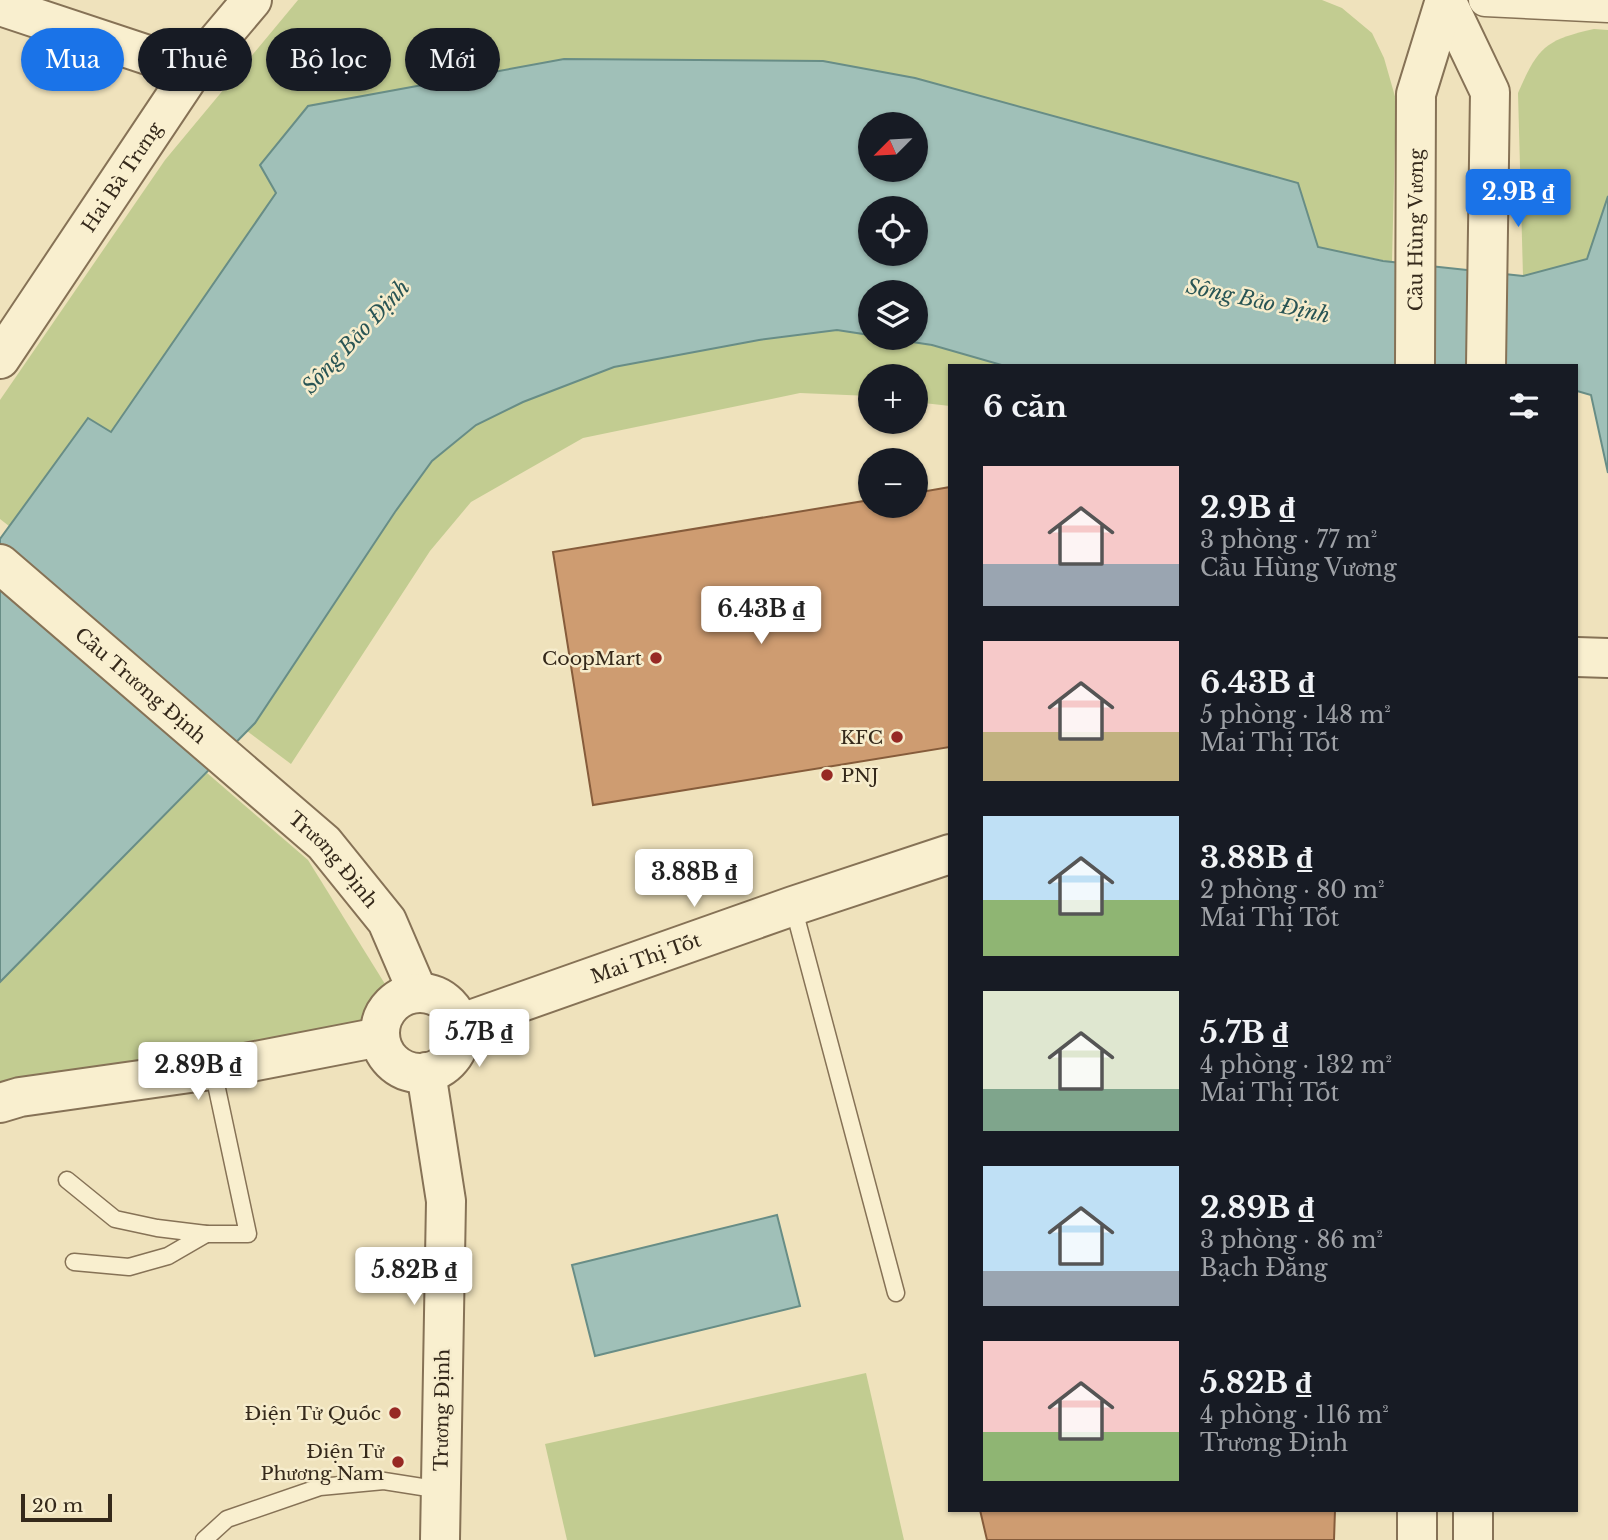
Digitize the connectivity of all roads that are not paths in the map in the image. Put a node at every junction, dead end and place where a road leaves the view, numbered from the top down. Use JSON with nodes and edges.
{"nodes":[{"id":1,"x":252,"y":0,"type":"edge"},
{"id":2,"x":1445,"y":0,"type":"edge"},
{"id":3,"x":1485,"y":0,"type":"edge"},
{"id":4,"x":0,"y":6,"type":"edge"},
{"id":5,"x":1608,"y":6,"type":"edge"},
{"id":6,"x":228,"y":28,"type":"edge"},
{"id":7,"x":138,"y":52,"type":"edge"},
{"id":8,"x":179,"y":91,"type":"edge"},
{"id":9,"x":0,"y":359,"type":"edge"},
{"id":10,"x":1415,"y":364,"type":"edge"},
{"id":11,"x":1486,"y":364,"type":"edge"},
{"id":12,"x":0,"y":564,"type":"edge"},
{"id":13,"x":1578,"y":657,"type":"edge"},
{"id":14,"x":1608,"y":658,"type":"edge"},
{"id":15,"x":281,"y":806,"type":"joint"},
{"id":16,"x":948,"y":855,"type":"edge"},
{"id":17,"x":793,"y":906,"type":"junction"},
{"id":18,"x":418,"y":993,"type":"junction"},
{"id":19,"x":459,"y":1024,"type":"junction"},
{"id":20,"x":380,"y":1037,"type":"junction"},
{"id":21,"x":213,"y":1070,"type":"junction"},
{"id":22,"x":426,"y":1072,"type":"junction"},
{"id":23,"x":0,"y":1103,"type":"edge"},
{"id":24,"x":67,"y":1180,"type":"dead end"},
{"id":25,"x":206,"y":1234,"type":"junction"},
{"id":26,"x":74,"y":1262,"type":"dead end"},
{"id":27,"x":896,"y":1293,"type":"dead end"},
{"id":28,"x":441,"y":1490,"type":"junction"},
{"id":29,"x":1417,"y":1512,"type":"edge"},
{"id":30,"x":1473,"y":1512,"type":"edge"},
{"id":31,"x":204,"y":1540,"type":"edge"},
{"id":32,"x":440,"y":1540,"type":"edge"},
{"id":33,"x":1417,"y":1540,"type":"edge"},
{"id":34,"x":1473,"y":1540,"type":"edge"}],
"edges":[{"from":1,"to":6,"type":"street","name":"Hai Bà Trưng"},
{"from":2,"to":10,"type":"street","name":"Cầu Hùng Vương"},
{"from":2,"to":11,"type":"street"},
{"from":3,"to":5,"type":"street"},
{"from":4,"to":7,"type":"street"},
{"from":8,"to":9,"type":"street","name":"Hai Bà Trưng"},
{"from":12,"to":15,"type":"street","name":"Cầu Trương Định"},
{"from":13,"to":14,"type":"street"},
{"from":15,"to":18,"type":"street","name":"Trương Định"},
{"from":16,"to":17,"type":"street","name":"Mai Thị Tốt"},
{"from":17,"to":19,"type":"street","name":"Mai Thị Tốt"},
{"from":17,"to":27,"type":"lane"},
{"from":18,"to":19,"type":"street"},
{"from":18,"to":20,"type":"street"},
{"from":19,"to":22,"type":"street"},
{"from":20,"to":21,"type":"street"},
{"from":20,"to":22,"type":"street"},
{"from":21,"to":23,"type":"street"},
{"from":21,"to":25,"type":"lane"},
{"from":22,"to":28,"type":"street","name":"Trương Định"},
{"from":24,"to":25,"type":"lane"},
{"from":25,"to":26,"type":"lane"},
{"from":28,"to":31,"type":"lane"},
{"from":28,"to":32,"type":"street","name":"Trương Định"},
{"from":29,"to":33,"type":"street"},
{"from":30,"to":34,"type":"street"}]}
